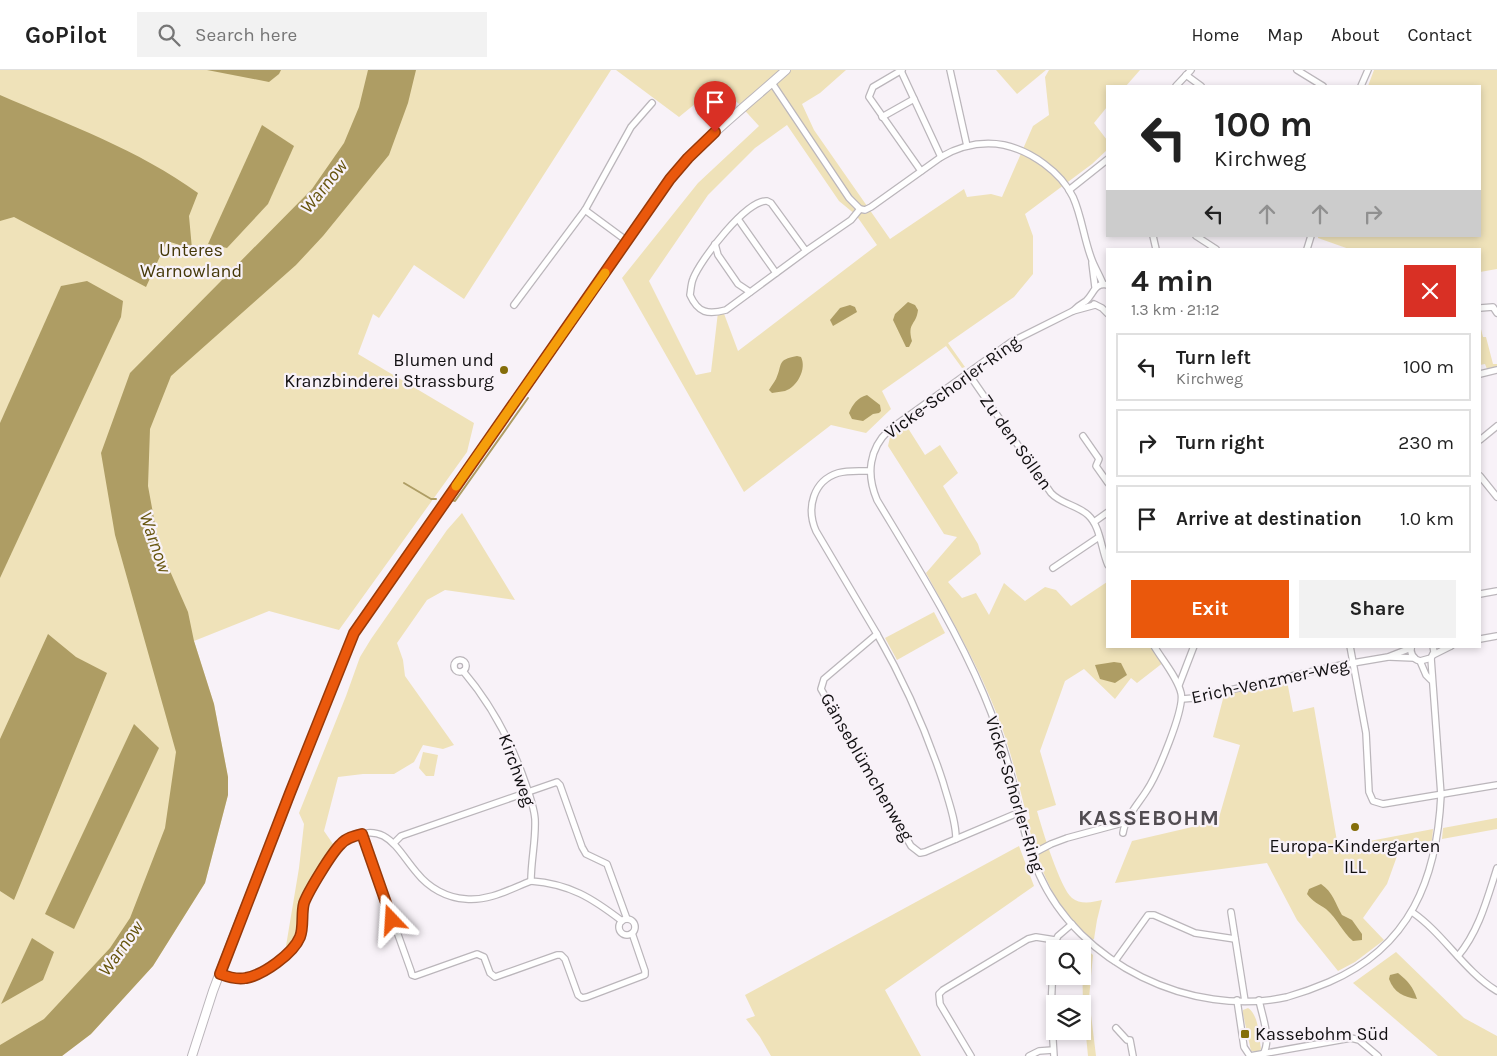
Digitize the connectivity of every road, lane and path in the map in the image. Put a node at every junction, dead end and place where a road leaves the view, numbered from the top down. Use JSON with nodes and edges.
{"nodes":[{"id":1,"x":786,"y":70,"type":"edge"},
{"id":2,"x":902,"y":70,"type":"edge"},
{"id":3,"x":950,"y":70,"type":"edge"},
{"id":4,"x":1297,"y":70,"type":"edge"},
{"id":5,"x":1368,"y":70,"type":"edge"},
{"id":6,"x":1188,"y":73,"type":"edge"},
{"id":7,"x":772,"y":83,"type":"junction"},
{"id":8,"x":1177,"y":85,"type":"edge"},
{"id":9,"x":1200,"y":85,"type":"edge"},
{"id":10,"x":1321,"y":85,"type":"edge"},
{"id":11,"x":1362,"y":85,"type":"edge"},
{"id":12,"x":914,"y":99,"type":"junction"},
{"id":13,"x":652,"y":103,"type":"dead end"},
{"id":14,"x":882,"y":117,"type":"junction"},
{"id":15,"x":967,"y":146,"type":"junction"},
{"id":16,"x":941,"y":157,"type":"junction"},
{"id":17,"x":1106,"y":162,"type":"edge"},
{"id":18,"x":920,"y":171,"type":"junction"},
{"id":19,"x":1069,"y":190,"type":"junction"},
{"id":20,"x":860,"y":209,"type":"junction"},
{"id":21,"x":585,"y":210,"type":"junction"},
{"id":22,"x":738,"y":219,"type":"junction"},
{"id":23,"x":1198,"y":237,"type":"edge"},
{"id":24,"x":627,"y":241,"type":"junction"},
{"id":25,"x":715,"y":244,"type":"junction"},
{"id":26,"x":1214,"y":248,"type":"edge"},
{"id":27,"x":806,"y":251,"type":"junction"},
{"id":28,"x":1092,"y":261,"type":"junction"},
{"id":29,"x":776,"y":273,"type":"junction"},
{"id":30,"x":1105,"y":285,"type":"edge"},
{"id":31,"x":1095,"y":287,"type":"junction"},
{"id":32,"x":750,"y":292,"type":"junction"},
{"id":33,"x":1091,"y":295,"type":"junction"},
{"id":34,"x":514,"y":305,"type":"dead end"},
{"id":35,"x":1095,"y":305,"type":"junction"},
{"id":36,"x":1105,"y":308,"type":"edge"},
{"id":37,"x":1481,"y":308,"type":"edge"},
{"id":38,"x":1073,"y":311,"type":"junction"},
{"id":39,"x":1497,"y":313,"type":"edge"},
{"id":40,"x":1497,"y":370,"type":"edge"},
{"id":41,"x":968,"y":373,"type":"junction"},
{"id":42,"x":1481,"y":374,"type":"edge"},
{"id":43,"x":1497,"y":426,"type":"edge"},
{"id":44,"x":1083,"y":436,"type":"dead end"},
{"id":45,"x":1481,"y":439,"type":"edge"},
{"id":46,"x":870,"y":471,"type":"junction"},
{"id":47,"x":1481,"y":477,"type":"edge"},
{"id":48,"x":1106,"y":480,"type":"edge"},
{"id":49,"x":1497,"y":497,"type":"edge"},
{"id":50,"x":1106,"y":513,"type":"edge"},
{"id":51,"x":1094,"y":522,"type":"junction"},
{"id":52,"x":1099,"y":537,"type":"junction"},
{"id":53,"x":1106,"y":559,"type":"edge"},
{"id":54,"x":1053,"y":568,"type":"dead end"},
{"id":55,"x":1497,"y":591,"type":"edge"},
{"id":56,"x":1481,"y":594,"type":"edge"},
{"id":57,"x":877,"y":634,"type":"junction"},
{"id":58,"x":1497,"y":636,"type":"edge"},
{"id":59,"x":1481,"y":639,"type":"edge"},
{"id":60,"x":1155,"y":648,"type":"edge"},
{"id":61,"x":1193,"y":648,"type":"edge"},
{"id":62,"x":1350,"y":648,"type":"edge"},
{"id":63,"x":1409,"y":648,"type":"edge"},
{"id":64,"x":1411,"y":648,"type":"edge"},
{"id":65,"x":1433,"y":648,"type":"edge"},
{"id":66,"x":1448,"y":648,"type":"edge"},
{"id":67,"x":1388,"y":657,"type":"junction"},
{"id":68,"x":1432,"y":657,"type":"junction"},
{"id":69,"x":1414,"y":658,"type":"junction"},
{"id":70,"x":1420,"y":662,"type":"junction"},
{"id":71,"x":1354,"y":663,"type":"junction"},
{"id":72,"x":463,"y":671,"type":"dead end"},
{"id":73,"x":1431,"y":680,"type":"junction"},
{"id":74,"x":1178,"y":685,"type":"junction"},
{"id":75,"x":1182,"y":699,"type":"junction"},
{"id":76,"x":1497,"y":785,"type":"edge"},
{"id":77,"x":528,"y":791,"type":"junction"},
{"id":78,"x":1441,"y":795,"type":"junction"},
{"id":79,"x":1020,"y":812,"type":"junction"},
{"id":80,"x":1126,"y":822,"type":"junction"},
{"id":81,"x":1123,"y":833,"type":"dead end"},
{"id":82,"x":362,"y":834,"type":"junction"},
{"id":83,"x":956,"y":839,"type":"junction"},
{"id":84,"x":394,"y":843,"type":"junction"},
{"id":85,"x":1032,"y":854,"type":"junction"},
{"id":86,"x":1497,"y":868,"type":"edge"},
{"id":87,"x":531,"y":880,"type":"junction"},
{"id":88,"x":1231,"y":912,"type":"dead end"},
{"id":89,"x":1412,"y":912,"type":"junction"},
{"id":90,"x":624,"y":920,"type":"junction"},
{"id":91,"x":1072,"y":924,"type":"junction"},
{"id":92,"x":632,"y":933,"type":"junction"},
{"id":93,"x":1235,"y":939,"type":"junction"},
{"id":94,"x":1055,"y":940,"type":"joint"},
{"id":95,"x":1458,"y":956,"type":"junction"},
{"id":96,"x":1115,"y":961,"type":"junction"},
{"id":97,"x":220,"y":974,"type":"junction"},
{"id":98,"x":1051,"y":985,"type":"edge"},
{"id":99,"x":1497,"y":991,"type":"edge"},
{"id":100,"x":1237,"y":1000,"type":"junction"},
{"id":101,"x":1259,"y":1000,"type":"junction"},
{"id":102,"x":1245,"y":1001,"type":"junction"},
{"id":103,"x":1116,"y":1028,"type":"dead end"},
{"id":104,"x":1054,"y":1053,"type":"edge"},
{"id":105,"x":1259,"y":1055,"type":"edge"},
{"id":106,"x":192,"y":1056,"type":"edge"},
{"id":107,"x":971,"y":1056,"type":"edge"},
{"id":108,"x":1029,"y":1056,"type":"edge"},
{"id":109,"x":1133,"y":1056,"type":"edge"},
{"id":110,"x":1250,"y":1056,"type":"edge"},
{"id":111,"x":1378,"y":1056,"type":"edge"}],
"edges":[{"from":1,"to":7,"type":"main road"},
{"from":2,"to":12,"type":"street"},
{"from":2,"to":14,"type":"street"},
{"from":3,"to":15,"type":"street"},
{"from":4,"to":10,"type":"street"},
{"from":5,"to":11,"type":"street"},
{"from":6,"to":8,"type":"street"},
{"from":6,"to":9,"type":"street"},
{"from":7,"to":20,"type":"street"},
{"from":7,"to":24,"type":"main road"},
{"from":12,"to":14,"type":"street"},
{"from":12,"to":16,"type":"street"},
{"from":13,"to":21,"type":"street"},
{"from":14,"to":18,"type":"street"},
{"from":15,"to":16,"type":"street"},
{"from":15,"to":19,"type":"street"},
{"from":16,"to":18,"type":"street"},
{"from":17,"to":19,"type":"street"},
{"from":18,"to":20,"type":"street"},
{"from":19,"to":28,"type":"street"},
{"from":20,"to":27,"type":"street"},
{"from":21,"to":24,"type":"street"},
{"from":21,"to":34,"type":"street"},
{"from":22,"to":25,"type":"street"},
{"from":22,"to":27,"type":"street"},
{"from":22,"to":29,"type":"street"},
{"from":23,"to":26,"type":"street"},
{"from":24,"to":97,"type":"main road"},
{"from":25,"to":32,"type":"street"},
{"from":25,"to":32,"type":"street"},
{"from":27,"to":29,"type":"street"},
{"from":28,"to":30,"type":"street"},
{"from":28,"to":31,"type":"street"},
{"from":29,"to":32,"type":"street"},
{"from":30,"to":31,"type":"street"},
{"from":31,"to":33,"type":"street","name":"Vicke-Schorler-Ring"},
{"from":33,"to":35,"type":"street"},
{"from":33,"to":38,"type":"street","name":"Vicke-Schorler-Ring"},
{"from":35,"to":36,"type":"street"},
{"from":35,"to":38,"type":"street","name":"Vicke-Schorler-Ring"},
{"from":37,"to":39,"type":"street"},
{"from":38,"to":41,"type":"street","name":"Vicke-Schorler-Ring"},
{"from":40,"to":42,"type":"street"},
{"from":41,"to":46,"type":"street","name":"Vicke-Schorler-Ring"},
{"from":41,"to":51,"type":"street","name":"Zu den Söllen"},
{"from":43,"to":45,"type":"street"},
{"from":44,"to":48,"type":"street"},
{"from":46,"to":57,"type":"street"},
{"from":46,"to":79,"type":"street","name":"Vicke-Schorler-Ring"},
{"from":47,"to":49,"type":"street"},
{"from":50,"to":51,"type":"street"},
{"from":51,"to":52,"type":"street"},
{"from":52,"to":53,"type":"street"},
{"from":52,"to":54,"type":"street"},
{"from":55,"to":56,"type":"street"},
{"from":57,"to":83,"type":"street"},
{"from":57,"to":83,"type":"street","name":"Gänseblümchenweg"},
{"from":58,"to":59,"type":"street"},
{"from":60,"to":74,"type":"street"},
{"from":61,"to":74,"type":"street"},
{"from":62,"to":71,"type":"street"},
{"from":63,"to":67,"type":"street","name":"Erich-Venzmer-Weg"},
{"from":64,"to":69,"type":"street"},
{"from":65,"to":68,"type":"street","name":"Vicke-Schorler-Ring"},
{"from":66,"to":68,"type":"street"},
{"from":67,"to":69,"type":"street","name":"Erich-Venzmer-Weg"},
{"from":67,"to":71,"type":"street","name":"Erich-Venzmer-Weg"},
{"from":68,"to":70,"type":"street"},
{"from":68,"to":73,"type":"street","name":"Vicke-Schorler-Ring"},
{"from":69,"to":70,"type":"street","name":"Vicke-Schorler-Ring"},
{"from":70,"to":73,"type":"street","name":"Vicke-Schorler-Ring"},
{"from":71,"to":75,"type":"street","name":"Erich-Venzmer-Weg"},
{"from":71,"to":78,"type":"street"},
{"from":72,"to":77,"type":"street","name":"Kirchweg"},
{"from":73,"to":78,"type":"street","name":"Vicke-Schorler-Ring"},
{"from":74,"to":75,"type":"street"},
{"from":75,"to":80,"type":"street"},
{"from":76,"to":78,"type":"street"},
{"from":77,"to":84,"type":"street"},
{"from":77,"to":87,"type":"street","name":"Kirchweg"},
{"from":77,"to":90,"type":"street"},
{"from":78,"to":89,"type":"street","name":"Vicke-Schorler-Ring"},
{"from":79,"to":83,"type":"street","name":"Gänseblümchenweg"},
{"from":79,"to":85,"type":"street","name":"Vicke-Schorler-Ring"},
{"from":80,"to":81,"type":"street"},
{"from":80,"to":85,"type":"street"},
{"from":82,"to":84,"type":"street"},
{"from":82,"to":92,"type":"street"},
{"from":82,"to":97,"type":"street"},
{"from":84,"to":87,"type":"street"},
{"from":85,"to":91,"type":"street","name":"Vicke-Schorler-Ring"},
{"from":86,"to":95,"type":"street"},
{"from":87,"to":90,"type":"street"},
{"from":88,"to":93,"type":"street"},
{"from":89,"to":95,"type":"street"},
{"from":89,"to":101,"type":"street","name":"Vicke-Schorler-Ring"},
{"from":90,"to":92,"type":"street"},
{"from":90,"to":92,"type":"street"},
{"from":91,"to":94,"type":"street"},
{"from":91,"to":96,"type":"street","name":"Vicke-Schorler-Ring"},
{"from":93,"to":96,"type":"street"},
{"from":93,"to":102,"type":"street"},
{"from":94,"to":107,"type":"street"},
{"from":95,"to":99,"type":"street"},
{"from":96,"to":100,"type":"street","name":"Vicke-Schorler-Ring"},
{"from":97,"to":106,"type":"main road"},
{"from":98,"to":104,"type":"street"},
{"from":100,"to":102,"type":"street","name":"Vicke-Schorler-Ring"},
{"from":100,"to":110,"type":"street"},
{"from":101,"to":102,"type":"street","name":"Vicke-Schorler-Ring"},
{"from":101,"to":105,"type":"street"},
{"from":103,"to":109,"type":"street"},
{"from":104,"to":108,"type":"street"},
{"from":105,"to":110,"type":"street"},
{"from":105,"to":111,"type":"street"}]}
